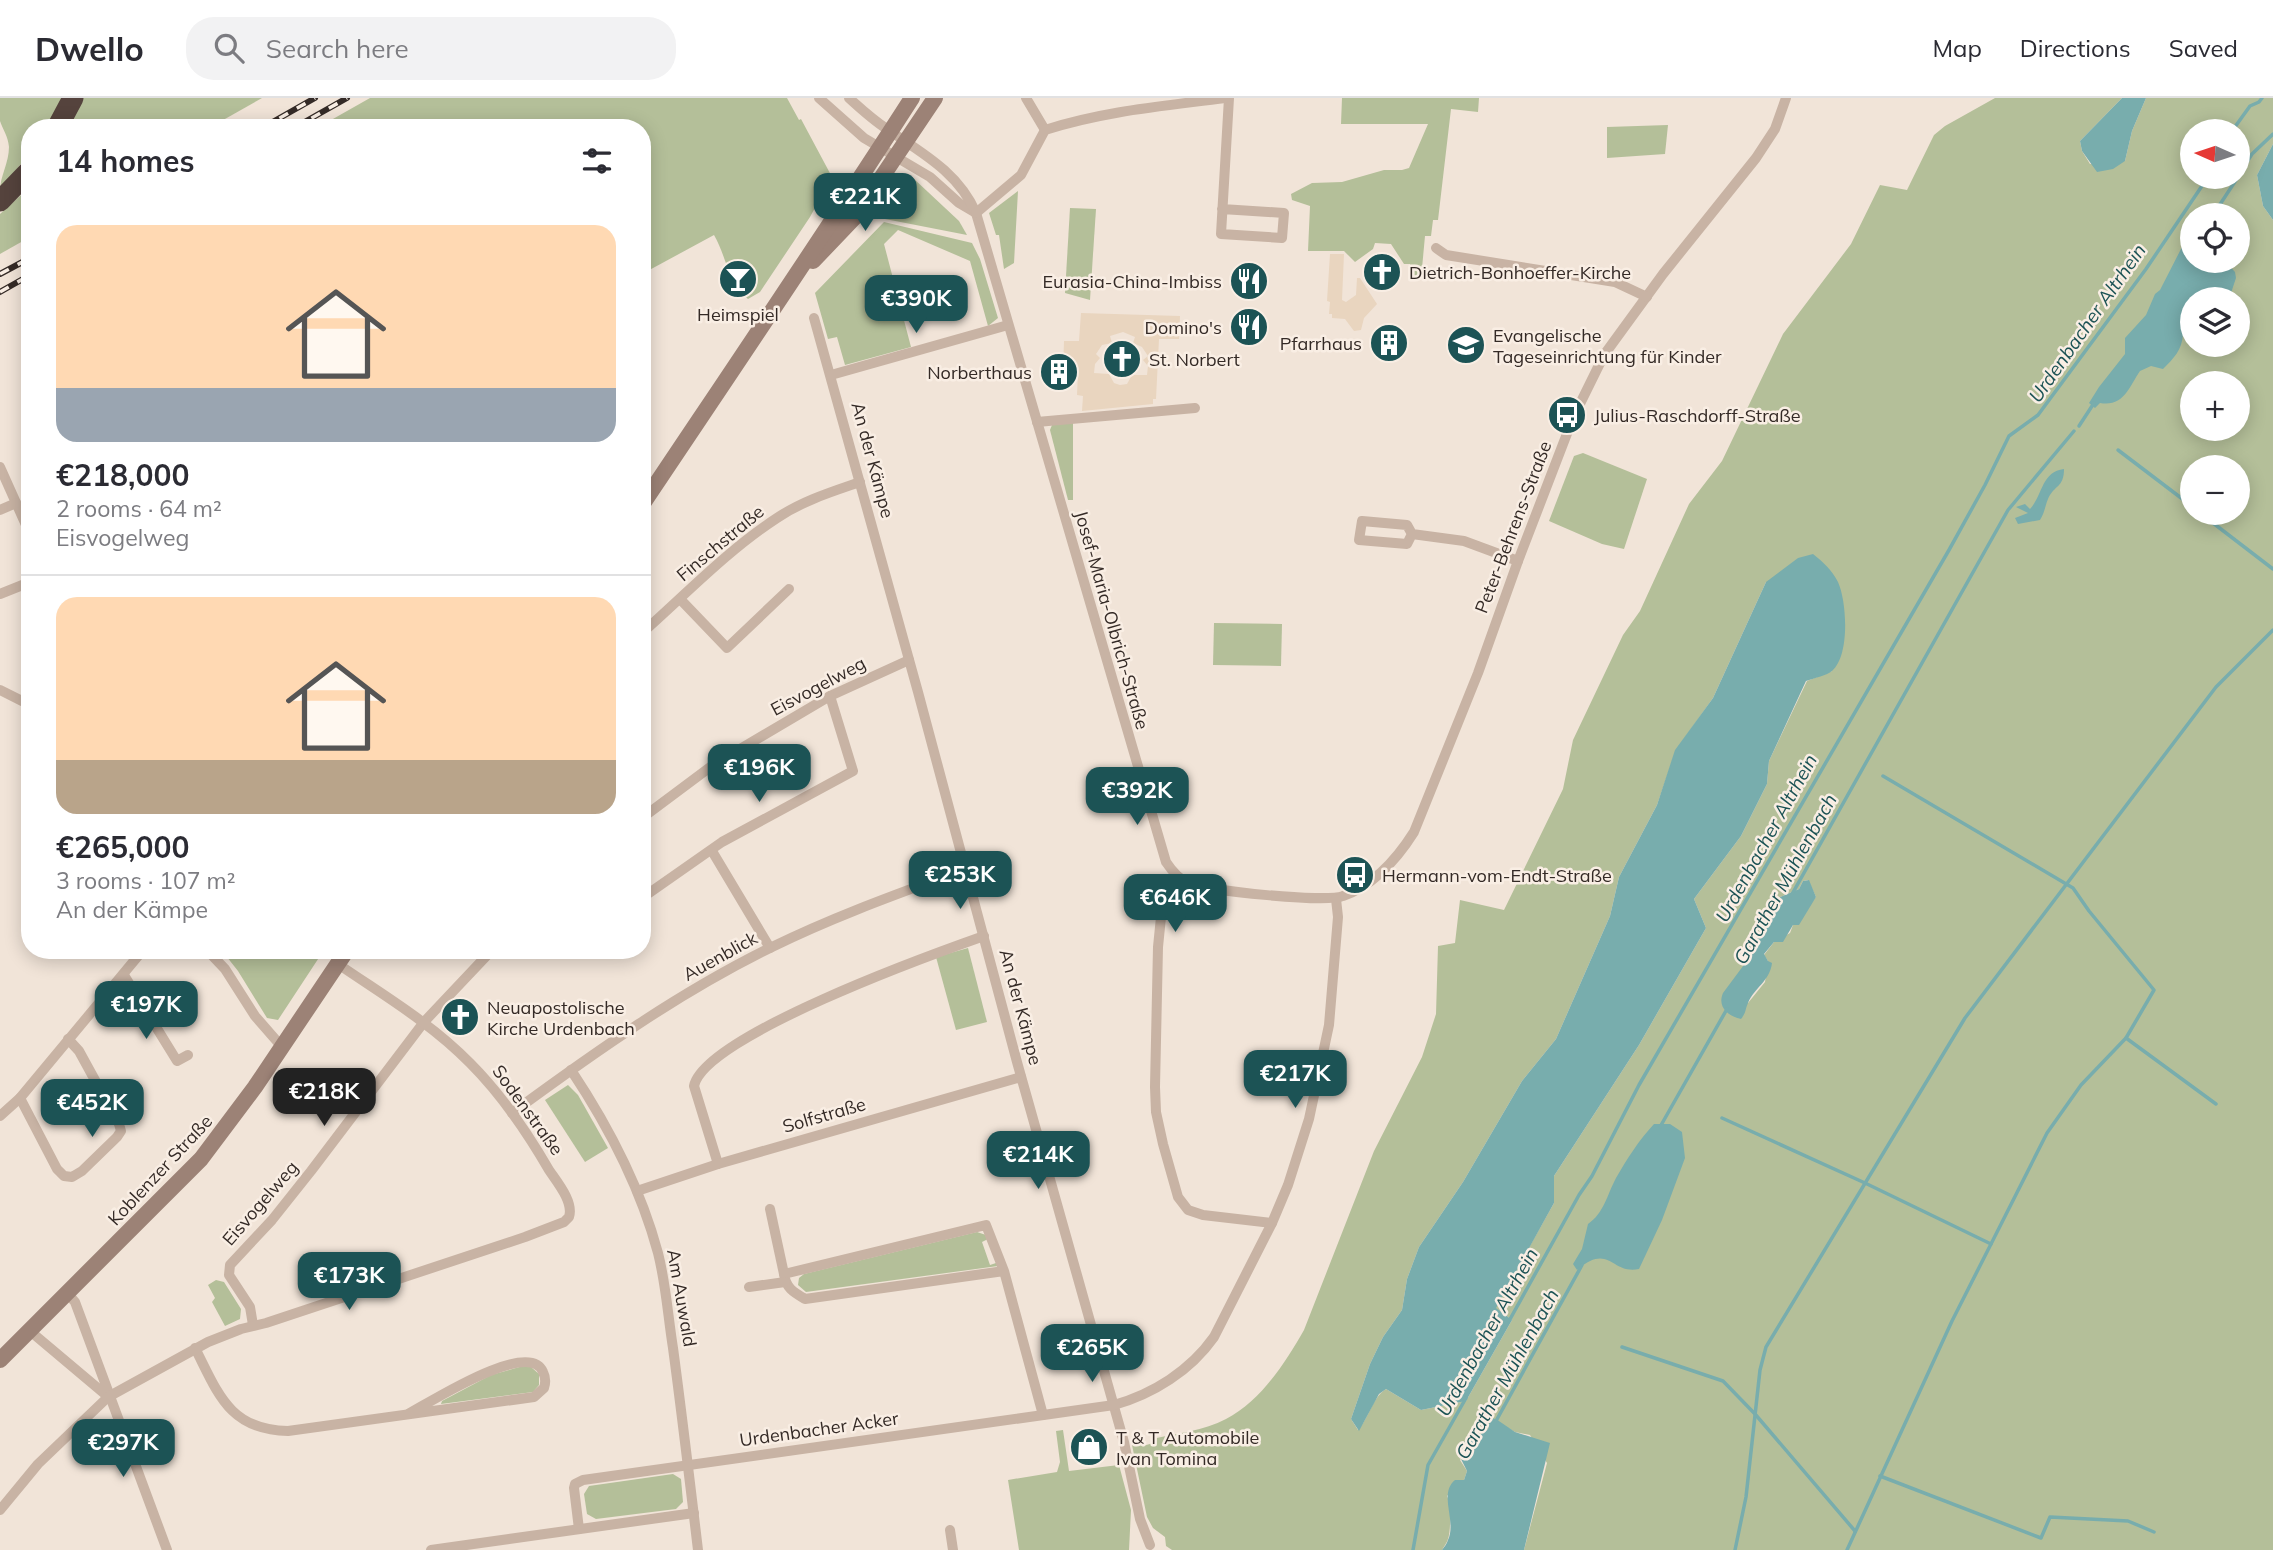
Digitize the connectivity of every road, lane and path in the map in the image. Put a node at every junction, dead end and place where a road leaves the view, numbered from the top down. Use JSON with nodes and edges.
{"nodes":[{"id":1,"x":74,"y":98,"type":"edge"},
{"id":2,"x":819,"y":98,"type":"edge"},
{"id":3,"x":849,"y":98,"type":"edge"},
{"id":4,"x":912,"y":98,"type":"edge"},
{"id":5,"x":935,"y":98,"type":"edge"},
{"id":6,"x":1026,"y":98,"type":"edge"},
{"id":7,"x":1227,"y":98,"type":"edge"},
{"id":8,"x":1786,"y":98,"type":"edge"},
{"id":9,"x":62,"y":119,"type":"edge"},
{"id":10,"x":1045,"y":130,"type":"junction"},
{"id":11,"x":890,"y":131,"type":"junction"},
{"id":12,"x":906,"y":141,"type":"junction"},
{"id":13,"x":879,"y":147,"type":"junction"},
{"id":14,"x":896,"y":156,"type":"junction"},
{"id":15,"x":21,"y":179,"type":"edge"},
{"id":16,"x":0,"y":201,"type":"edge"},
{"id":17,"x":1222,"y":209,"type":"junction"},
{"id":18,"x":976,"y":214,"type":"junction"},
{"id":19,"x":1436,"y":248,"type":"dead end"},
{"id":20,"x":796,"y":277,"type":"junction"},
{"id":21,"x":1647,"y":297,"type":"junction"},
{"id":22,"x":814,"y":318,"type":"dead end"},
{"id":23,"x":1008,"y":325,"type":"junction"},
{"id":24,"x":831,"y":375,"type":"junction"},
{"id":25,"x":1195,"y":408,"type":"dead end"},
{"id":26,"x":1037,"y":422,"type":"junction"},
{"id":27,"x":0,"y":467,"type":"edge"},
{"id":28,"x":860,"y":482,"type":"junction"},
{"id":29,"x":651,"y":491,"type":"edge"},
{"id":30,"x":16,"y":503,"type":"junction"},
{"id":31,"x":0,"y":510,"type":"edge"},
{"id":32,"x":21,"y":514,"type":"edge"},
{"id":33,"x":1412,"y":534,"type":"junction"},
{"id":34,"x":1518,"y":561,"type":"junction"},
{"id":35,"x":21,"y":586,"type":"edge"},
{"id":36,"x":789,"y":589,"type":"dead end"},
{"id":37,"x":0,"y":594,"type":"edge"},
{"id":38,"x":680,"y":599,"type":"junction"},
{"id":39,"x":651,"y":625,"type":"edge"},
{"id":40,"x":909,"y":660,"type":"junction"},
{"id":41,"x":0,"y":690,"type":"edge"},
{"id":42,"x":830,"y":696,"type":"junction"},
{"id":43,"x":21,"y":700,"type":"edge"},
{"id":44,"x":651,"y":811,"type":"edge"},
{"id":45,"x":712,"y":851,"type":"junction"},
{"id":46,"x":965,"y":869,"type":"junction"},
{"id":47,"x":1178,"y":877,"type":"junction"},
{"id":48,"x":651,"y":892,"type":"edge"},
{"id":49,"x":1336,"y":899,"type":"junction"},
{"id":50,"x":984,"y":936,"type":"junction"},
{"id":51,"x":770,"y":948,"type":"junction"},
{"id":52,"x":136,"y":959,"type":"edge"},
{"id":53,"x":215,"y":959,"type":"edge"},
{"id":54,"x":342,"y":959,"type":"edge"},
{"id":55,"x":345,"y":959,"type":"edge"},
{"id":56,"x":484,"y":959,"type":"edge"},
{"id":57,"x":124,"y":975,"type":"junction"},
{"id":58,"x":424,"y":1023,"type":"junction"},
{"id":59,"x":68,"y":1040,"type":"junction"},
{"id":60,"x":282,"y":1047,"type":"junction"},
{"id":61,"x":188,"y":1055,"type":"dead end"},
{"id":62,"x":571,"y":1070,"type":"junction"},
{"id":63,"x":1021,"y":1077,"type":"junction"},
{"id":64,"x":20,"y":1098,"type":"junction"},
{"id":65,"x":512,"y":1113,"type":"junction"},
{"id":66,"x":0,"y":1116,"type":"edge"},
{"id":67,"x":718,"y":1164,"type":"junction"},
{"id":68,"x":637,"y":1191,"type":"junction"},
{"id":69,"x":770,"y":1209,"type":"dead end"},
{"id":70,"x":1272,"y":1223,"type":"junction"},
{"id":71,"x":1004,"y":1271,"type":"junction"},
{"id":72,"x":784,"y":1278,"type":"junction"},
{"id":73,"x":749,"y":1287,"type":"dead end"},
{"id":74,"x":68,"y":1294,"type":"junction"},
{"id":75,"x":253,"y":1325,"type":"junction"},
{"id":76,"x":30,"y":1331,"type":"junction"},
{"id":77,"x":195,"y":1348,"type":"junction"},
{"id":78,"x":0,"y":1360,"type":"edge"},
{"id":79,"x":108,"y":1397,"type":"junction"},
{"id":80,"x":1114,"y":1405,"type":"junction"},
{"id":81,"x":408,"y":1414,"type":"junction"},
{"id":82,"x":1043,"y":1415,"type":"junction"},
{"id":83,"x":688,"y":1465,"type":"junction"},
{"id":84,"x":0,"y":1510,"type":"edge"},
{"id":85,"x":694,"y":1513,"type":"junction"},
{"id":86,"x":579,"y":1529,"type":"junction"},
{"id":87,"x":950,"y":1530,"type":"dead end"},
{"id":88,"x":1150,"y":1545,"type":"dead end"},
{"id":89,"x":167,"y":1550,"type":"edge"},
{"id":90,"x":431,"y":1550,"type":"edge"},
{"id":91,"x":698,"y":1550,"type":"edge"},
{"id":92,"x":953,"y":1550,"type":"edge"}],
"edges":[{"from":1,"to":9,"type":"highway"},
{"from":2,"to":13,"type":"street"},
{"from":3,"to":11,"type":"street","name":"Josef-Maria-Olbrich-Straße"},
{"from":4,"to":11,"type":"main road"},
{"from":5,"to":12,"type":"main road"},
{"from":6,"to":10,"type":"street"},
{"from":7,"to":10,"type":"street"},
{"from":7,"to":17,"type":"street"},
{"from":8,"to":21,"type":"street","name":"Peter-Behrens-Straße"},
{"from":10,"to":18,"type":"street"},
{"from":11,"to":12,"type":"street","name":"Josef-Maria-Olbrich-Straße"},
{"from":11,"to":13,"type":"main road"},
{"from":12,"to":14,"type":"main road"},
{"from":12,"to":18,"type":"street","name":"Josef-Maria-Olbrich-Straße"},
{"from":13,"to":14,"type":"street"},
{"from":13,"to":20,"type":"main road"},
{"from":14,"to":18,"type":"street"},
{"from":14,"to":20,"type":"main road"},
{"from":15,"to":16,"type":"highway"},
{"from":17,"to":17,"type":"street"},
{"from":18,"to":23,"type":"street","name":"Josef-Maria-Olbrich-Straße"},
{"from":19,"to":21,"type":"street"},
{"from":20,"to":29,"type":"main road"},
{"from":21,"to":34,"type":"street","name":"Peter-Behrens-Straße"},
{"from":22,"to":24,"type":"street","name":"An der Kämpe"},
{"from":23,"to":24,"type":"street"},
{"from":23,"to":26,"type":"street","name":"Josef-Maria-Olbrich-Straße"},
{"from":24,"to":28,"type":"street","name":"An der Kämpe"},
{"from":25,"to":26,"type":"street"},
{"from":26,"to":47,"type":"street","name":"Josef-Maria-Olbrich-Straße"},
{"from":27,"to":30,"type":"street"},
{"from":28,"to":38,"type":"street","name":"Finschstraße"},
{"from":28,"to":40,"type":"street","name":"An der Kämpe"},
{"from":30,"to":31,"type":"street"},
{"from":30,"to":32,"type":"street"},
{"from":33,"to":33,"type":"street"},
{"from":33,"to":34,"type":"street"},
{"from":34,"to":49,"type":"street","name":"Peter-Behrens-Straße"},
{"from":35,"to":37,"type":"street"},
{"from":36,"to":38,"type":"street","name":"Finschstraße"},
{"from":38,"to":39,"type":"street","name":"Finschstraße"},
{"from":40,"to":42,"type":"street","name":"Eisvogelweg"},
{"from":40,"to":46,"type":"street","name":"An der Kämpe"},
{"from":41,"to":43,"type":"street"},
{"from":42,"to":44,"type":"street","name":"Eisvogelweg"},
{"from":42,"to":45,"type":"street"},
{"from":45,"to":48,"type":"street"},
{"from":45,"to":51,"type":"street"},
{"from":46,"to":50,"type":"street","name":"An der Kämpe"},
{"from":46,"to":51,"type":"street","name":"Auenblick"},
{"from":47,"to":49,"type":"street"},
{"from":47,"to":70,"type":"street"},
{"from":49,"to":70,"type":"street"},
{"from":50,"to":63,"type":"street","name":"An der Kämpe"},
{"from":50,"to":67,"type":"street"},
{"from":51,"to":62,"type":"street","name":"Auenblick"},
{"from":52,"to":57,"type":"street"},
{"from":53,"to":60,"type":"street"},
{"from":54,"to":60,"type":"main road","name":"Koblenzer Straße"},
{"from":55,"to":58,"type":"street","name":"Sodenstraße"},
{"from":56,"to":58,"type":"street","name":"Eisvogelweg"},
{"from":57,"to":59,"type":"street"},
{"from":57,"to":61,"type":"street"},
{"from":58,"to":65,"type":"street","name":"Sodenstraße"},
{"from":58,"to":75,"type":"street","name":"Eisvogelweg"},
{"from":59,"to":64,"type":"street"},
{"from":59,"to":64,"type":"street"},
{"from":60,"to":74,"type":"main road","name":"Koblenzer Straße"},
{"from":62,"to":65,"type":"street","name":"Auenblick"},
{"from":62,"to":68,"type":"street","name":"Am Auwald"},
{"from":63,"to":67,"type":"street","name":"Solfstraße"},
{"from":63,"to":80,"type":"street","name":"An der Kämpe"},
{"from":64,"to":66,"type":"street"},
{"from":65,"to":75,"type":"street","name":"Sodenstraße"},
{"from":67,"to":68,"type":"street","name":"Solfstraße"},
{"from":68,"to":83,"type":"street","name":"Am Auwald"},
{"from":69,"to":72,"type":"street"},
{"from":70,"to":80,"type":"street"},
{"from":71,"to":72,"type":"street"},
{"from":71,"to":72,"type":"street"},
{"from":71,"to":82,"type":"street"},
{"from":72,"to":73,"type":"street"},
{"from":74,"to":76,"type":"main road","name":"Koblenzer Straße"},
{"from":74,"to":79,"type":"street"},
{"from":75,"to":77,"type":"street"},
{"from":76,"to":78,"type":"main road","name":"Koblenzer Straße"},
{"from":76,"to":79,"type":"street"},
{"from":77,"to":79,"type":"street"},
{"from":77,"to":81,"type":"street"},
{"from":79,"to":84,"type":"street"},
{"from":79,"to":89,"type":"street"},
{"from":80,"to":82,"type":"street","name":"Urdenbacher Acker"},
{"from":80,"to":88,"type":"street","name":"An der Kämpe"},
{"from":81,"to":81,"type":"street"},
{"from":82,"to":83,"type":"street","name":"Urdenbacher Acker"},
{"from":83,"to":85,"type":"street","name":"Am Auwald"},
{"from":83,"to":86,"type":"street","name":"Urdenbacher Acker"},
{"from":85,"to":86,"type":"street"},
{"from":85,"to":91,"type":"street","name":"Am Auwald"},
{"from":86,"to":90,"type":"street"},
{"from":87,"to":92,"type":"street"}]}
